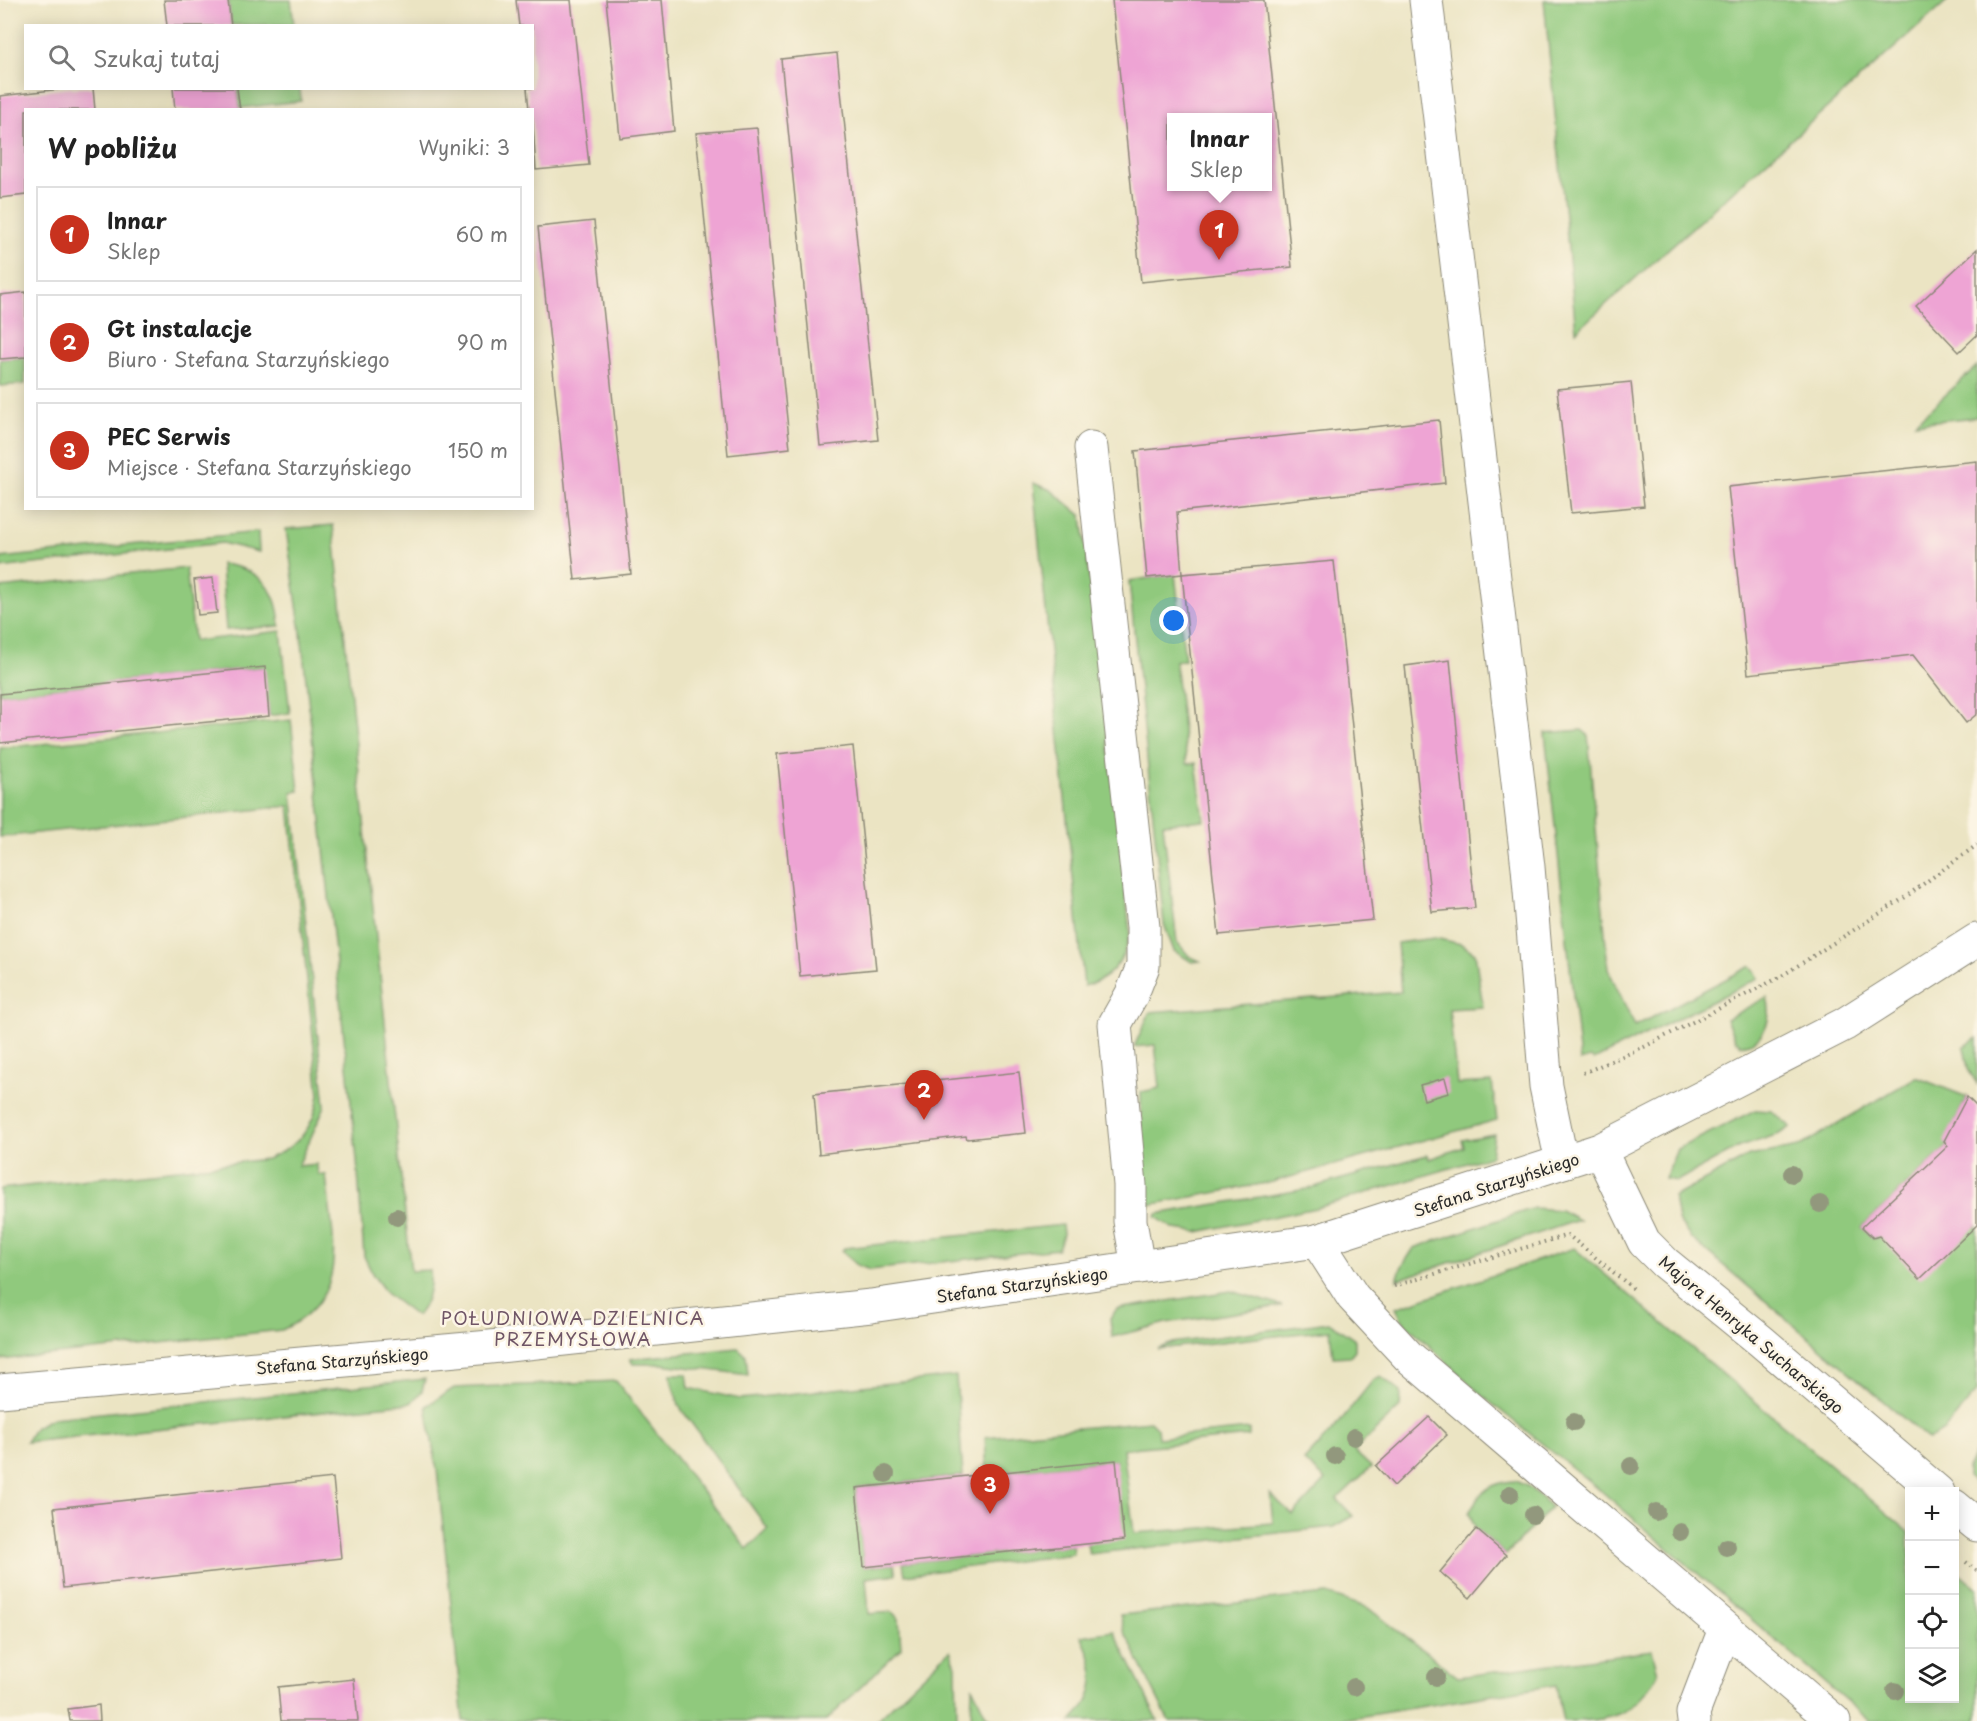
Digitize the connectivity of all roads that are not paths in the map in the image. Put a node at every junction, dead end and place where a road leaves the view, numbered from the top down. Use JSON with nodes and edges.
{"nodes":[{"id":1,"x":1426,"y":0,"type":"edge"},
{"id":2,"x":1091,"y":448,"type":"dead end"},
{"id":3,"x":1977,"y":940,"type":"edge"},
{"id":4,"x":1600,"y":1150,"type":"junction"},
{"id":5,"x":1566,"y":1161,"type":"junction"},
{"id":6,"x":1317,"y":1242,"type":"junction"},
{"id":7,"x":1138,"y":1267,"type":"junction"},
{"id":8,"x":0,"y":1391,"type":"edge"},
{"id":9,"x":1933,"y":1487,"type":"edge"},
{"id":10,"x":1959,"y":1510,"type":"edge"},
{"id":11,"x":1977,"y":1525,"type":"edge"},
{"id":12,"x":1725,"y":1629,"type":"junction"},
{"id":13,"x":1694,"y":1721,"type":"edge"},
{"id":14,"x":1834,"y":1721,"type":"edge"}],
"edges":[{"from":1,"to":5,"type":"street"},
{"from":2,"to":7,"type":"street"},
{"from":3,"to":4,"type":"street","name":"Stefana Starzyńskiego"},
{"from":4,"to":5,"type":"street","name":"Stefana Starzyńskiego"},
{"from":4,"to":9,"type":"street","name":"Majora Henryka Sucharskiego"},
{"from":5,"to":6,"type":"street","name":"Stefana Starzyńskiego"},
{"from":6,"to":7,"type":"street","name":"Stefana Starzyńskiego"},
{"from":6,"to":12,"type":"street"},
{"from":7,"to":8,"type":"street","name":"Stefana Starzyńskiego"},
{"from":10,"to":11,"type":"street"},
{"from":12,"to":13,"type":"street"},
{"from":12,"to":14,"type":"street"}]}
